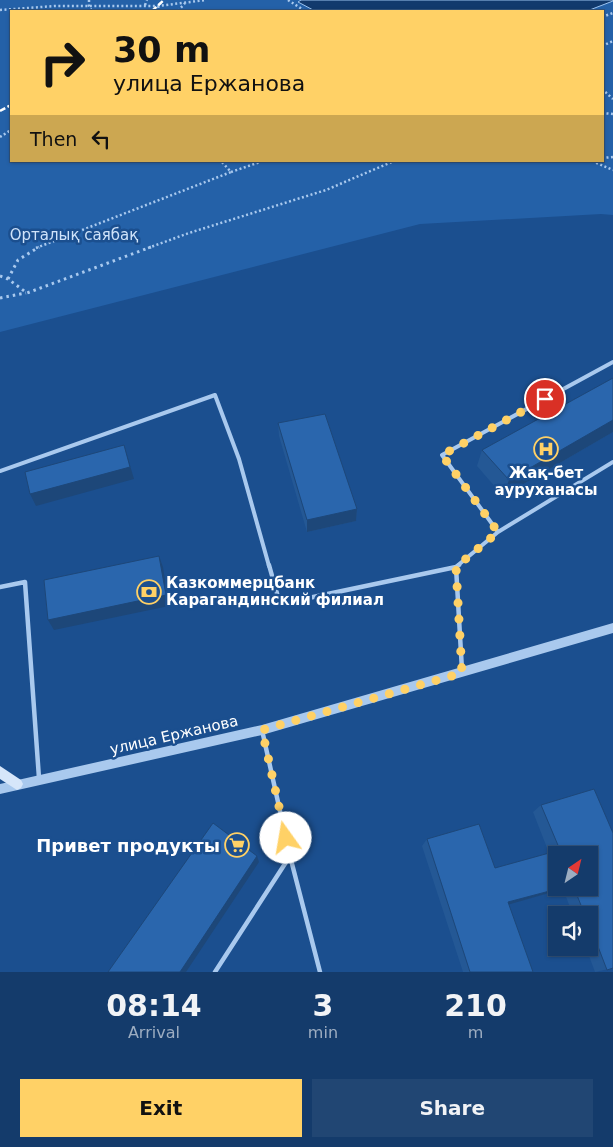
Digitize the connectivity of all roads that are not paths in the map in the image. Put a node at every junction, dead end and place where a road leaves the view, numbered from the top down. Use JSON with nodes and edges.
{"nodes":[{"id":1,"x":613,"y":362,"type":"edge"},
{"id":2,"x":613,"y":462,"type":"edge"},
{"id":3,"x":0,"y":471,"type":"edge"},
{"id":4,"x":498,"y":532,"type":"junction"},
{"id":5,"x":456,"y":567,"type":"junction"},
{"id":6,"x":0,"y":587,"type":"edge"},
{"id":7,"x":613,"y":628,"type":"edge"},
{"id":8,"x":462,"y":673,"type":"junction"},
{"id":9,"x":262,"y":730,"type":"junction"},
{"id":10,"x":0,"y":772,"type":"edge"},
{"id":11,"x":39,"y":780,"type":"junction"},
{"id":12,"x":17,"y":784,"type":"junction"},
{"id":13,"x":0,"y":789,"type":"edge"},
{"id":14,"x":290,"y":856,"type":"junction"},
{"id":15,"x":214,"y":972,"type":"edge"},
{"id":16,"x":320,"y":972,"type":"edge"}],
"edges":[{"from":1,"to":4,"type":"lane"},
{"from":2,"to":4,"type":"lane"},
{"from":3,"to":5,"type":"lane"},
{"from":4,"to":5,"type":"lane"},
{"from":5,"to":8,"type":"lane"},
{"from":6,"to":11,"type":"lane"},
{"from":7,"to":8,"type":"street","name":"улица Ержанова"},
{"from":8,"to":9,"type":"street","name":"улица Ержанова"},
{"from":9,"to":11,"type":"street","name":"улица Ержанова"},
{"from":9,"to":14,"type":"lane"},
{"from":10,"to":12,"type":"main road"},
{"from":11,"to":12,"type":"street","name":"улица Ержанова"},
{"from":12,"to":13,"type":"street","name":"улица Ержанова"},
{"from":14,"to":15,"type":"lane"},
{"from":14,"to":16,"type":"lane"}]}
